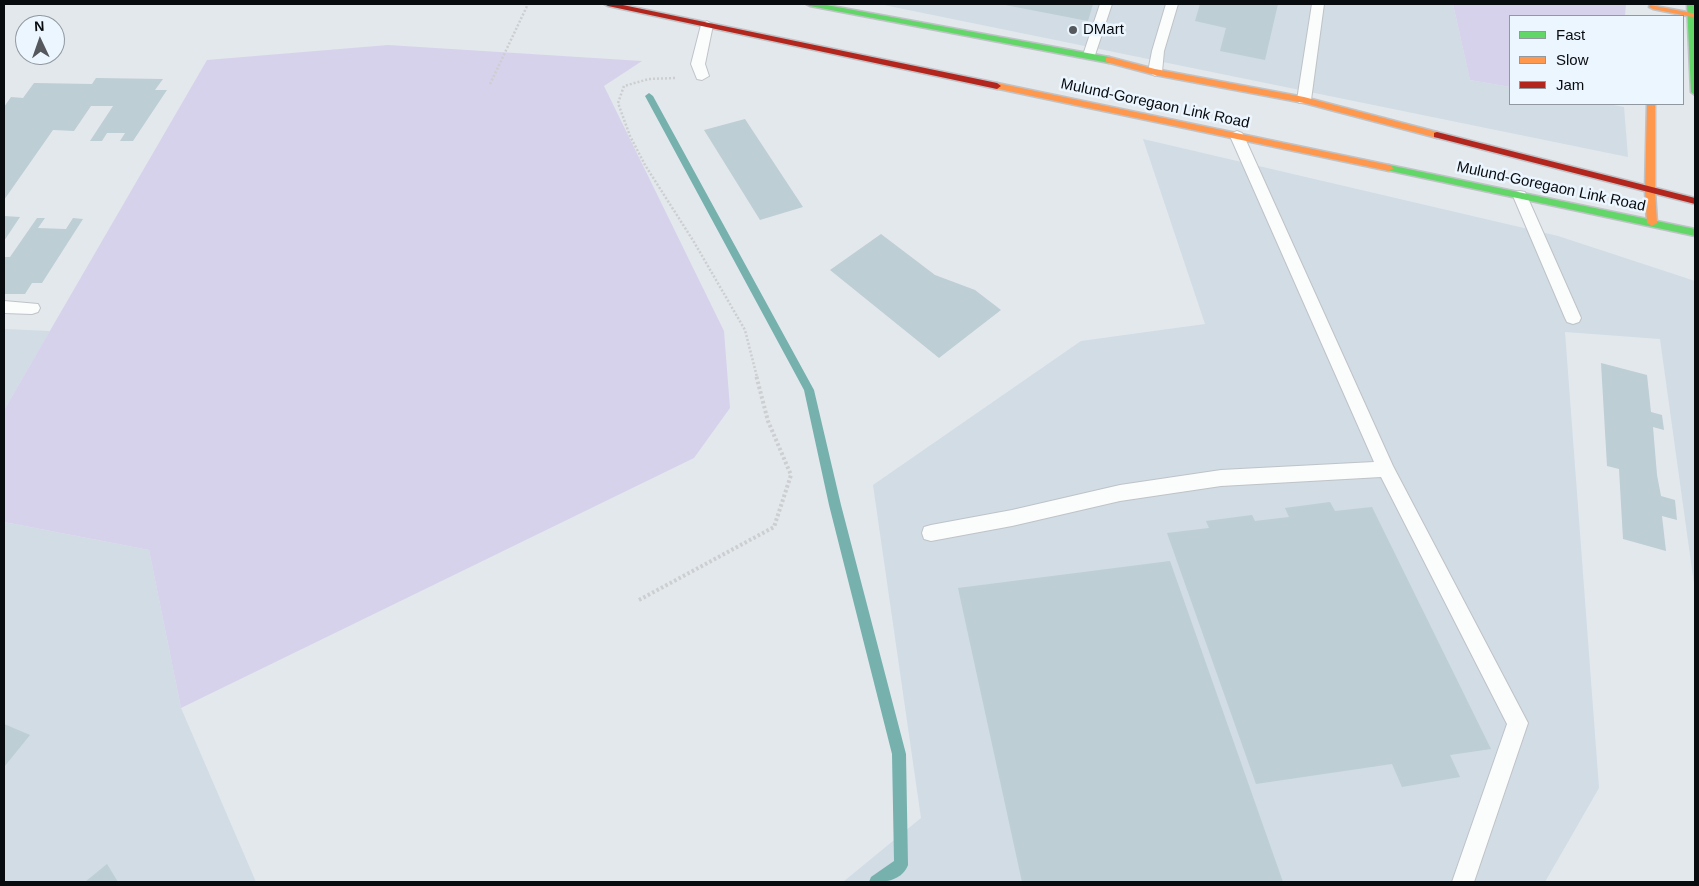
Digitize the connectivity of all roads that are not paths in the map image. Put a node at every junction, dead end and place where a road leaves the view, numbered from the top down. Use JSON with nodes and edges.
{"nodes":[{"id":1,"x":608,"y":4,"type":"edge"},
{"id":2,"x":810,"y":4,"type":"edge"},
{"id":3,"x":1106,"y":4,"type":"edge"},
{"id":4,"x":1172,"y":4,"type":"edge"},
{"id":5,"x":1318,"y":4,"type":"edge"},
{"id":6,"x":1653,"y":9,"type":"edge"},
{"id":7,"x":1692,"y":9,"type":"edge"},
{"id":8,"x":707,"y":25,"type":"junction"},
{"id":9,"x":1688,"y":34,"type":"edge"},
{"id":10,"x":1089,"y":55,"type":"junction"},
{"id":11,"x":700,"y":70,"type":"road end"},
{"id":12,"x":1155,"y":72,"type":"junction"},
{"id":13,"x":1695,"y":92,"type":"edge"},
{"id":14,"x":1304,"y":100,"type":"junction"},
{"id":15,"x":1651,"y":105,"type":"edge"},
{"id":16,"x":1237,"y":136,"type":"junction"},
{"id":17,"x":1650,"y":191,"type":"junction"},
{"id":18,"x":1520,"y":196,"type":"junction"},
{"id":19,"x":1695,"y":201,"type":"edge"},
{"id":20,"x":1652,"y":223,"type":"junction"},
{"id":21,"x":1695,"y":233,"type":"edge"},
{"id":22,"x":4,"y":307,"type":"edge"},
{"id":23,"x":32,"y":308,"type":"dead end"},
{"id":24,"x":1573,"y":318,"type":"dead end"},
{"id":25,"x":1386,"y":469,"type":"junction"},
{"id":26,"x":931,"y":533,"type":"dead end"},
{"id":27,"x":1463,"y":882,"type":"edge"}],
"edges":[{"from":1,"to":8,"type":"main road","name":"Mulund-Goregaon Link Road"},
{"from":2,"to":10,"type":"main road","name":"Mulund-Goregaon Link Road"},
{"from":3,"to":10,"type":"lane"},
{"from":4,"to":12,"type":"lane"},
{"from":5,"to":14,"type":"lane"},
{"from":6,"to":7,"type":"main road"},
{"from":7,"to":9,"type":"main road"},
{"from":8,"to":11,"type":"lane"},
{"from":8,"to":16,"type":"main road","name":"Mulund-Goregaon Link Road"},
{"from":9,"to":13,"type":"main road"},
{"from":10,"to":12,"type":"main road","name":"Mulund-Goregaon Link Road"},
{"from":12,"to":14,"type":"main road","name":"Mulund-Goregaon Link Road"},
{"from":14,"to":17,"type":"main road","name":"Mulund-Goregaon Link Road"},
{"from":15,"to":17,"type":"main road"},
{"from":16,"to":18,"type":"main road","name":"Mulund-Goregaon Link Road"},
{"from":16,"to":25,"type":"lane"},
{"from":17,"to":19,"type":"main road","name":"Mulund-Goregaon Link Road"},
{"from":17,"to":20,"type":"main road"},
{"from":18,"to":20,"type":"main road","name":"Mulund-Goregaon Link Road"},
{"from":18,"to":24,"type":"lane"},
{"from":20,"to":21,"type":"main road","name":"Mulund-Goregaon Link Road"},
{"from":22,"to":23,"type":"lane"},
{"from":25,"to":26,"type":"lane"},
{"from":25,"to":27,"type":"lane"}]}
